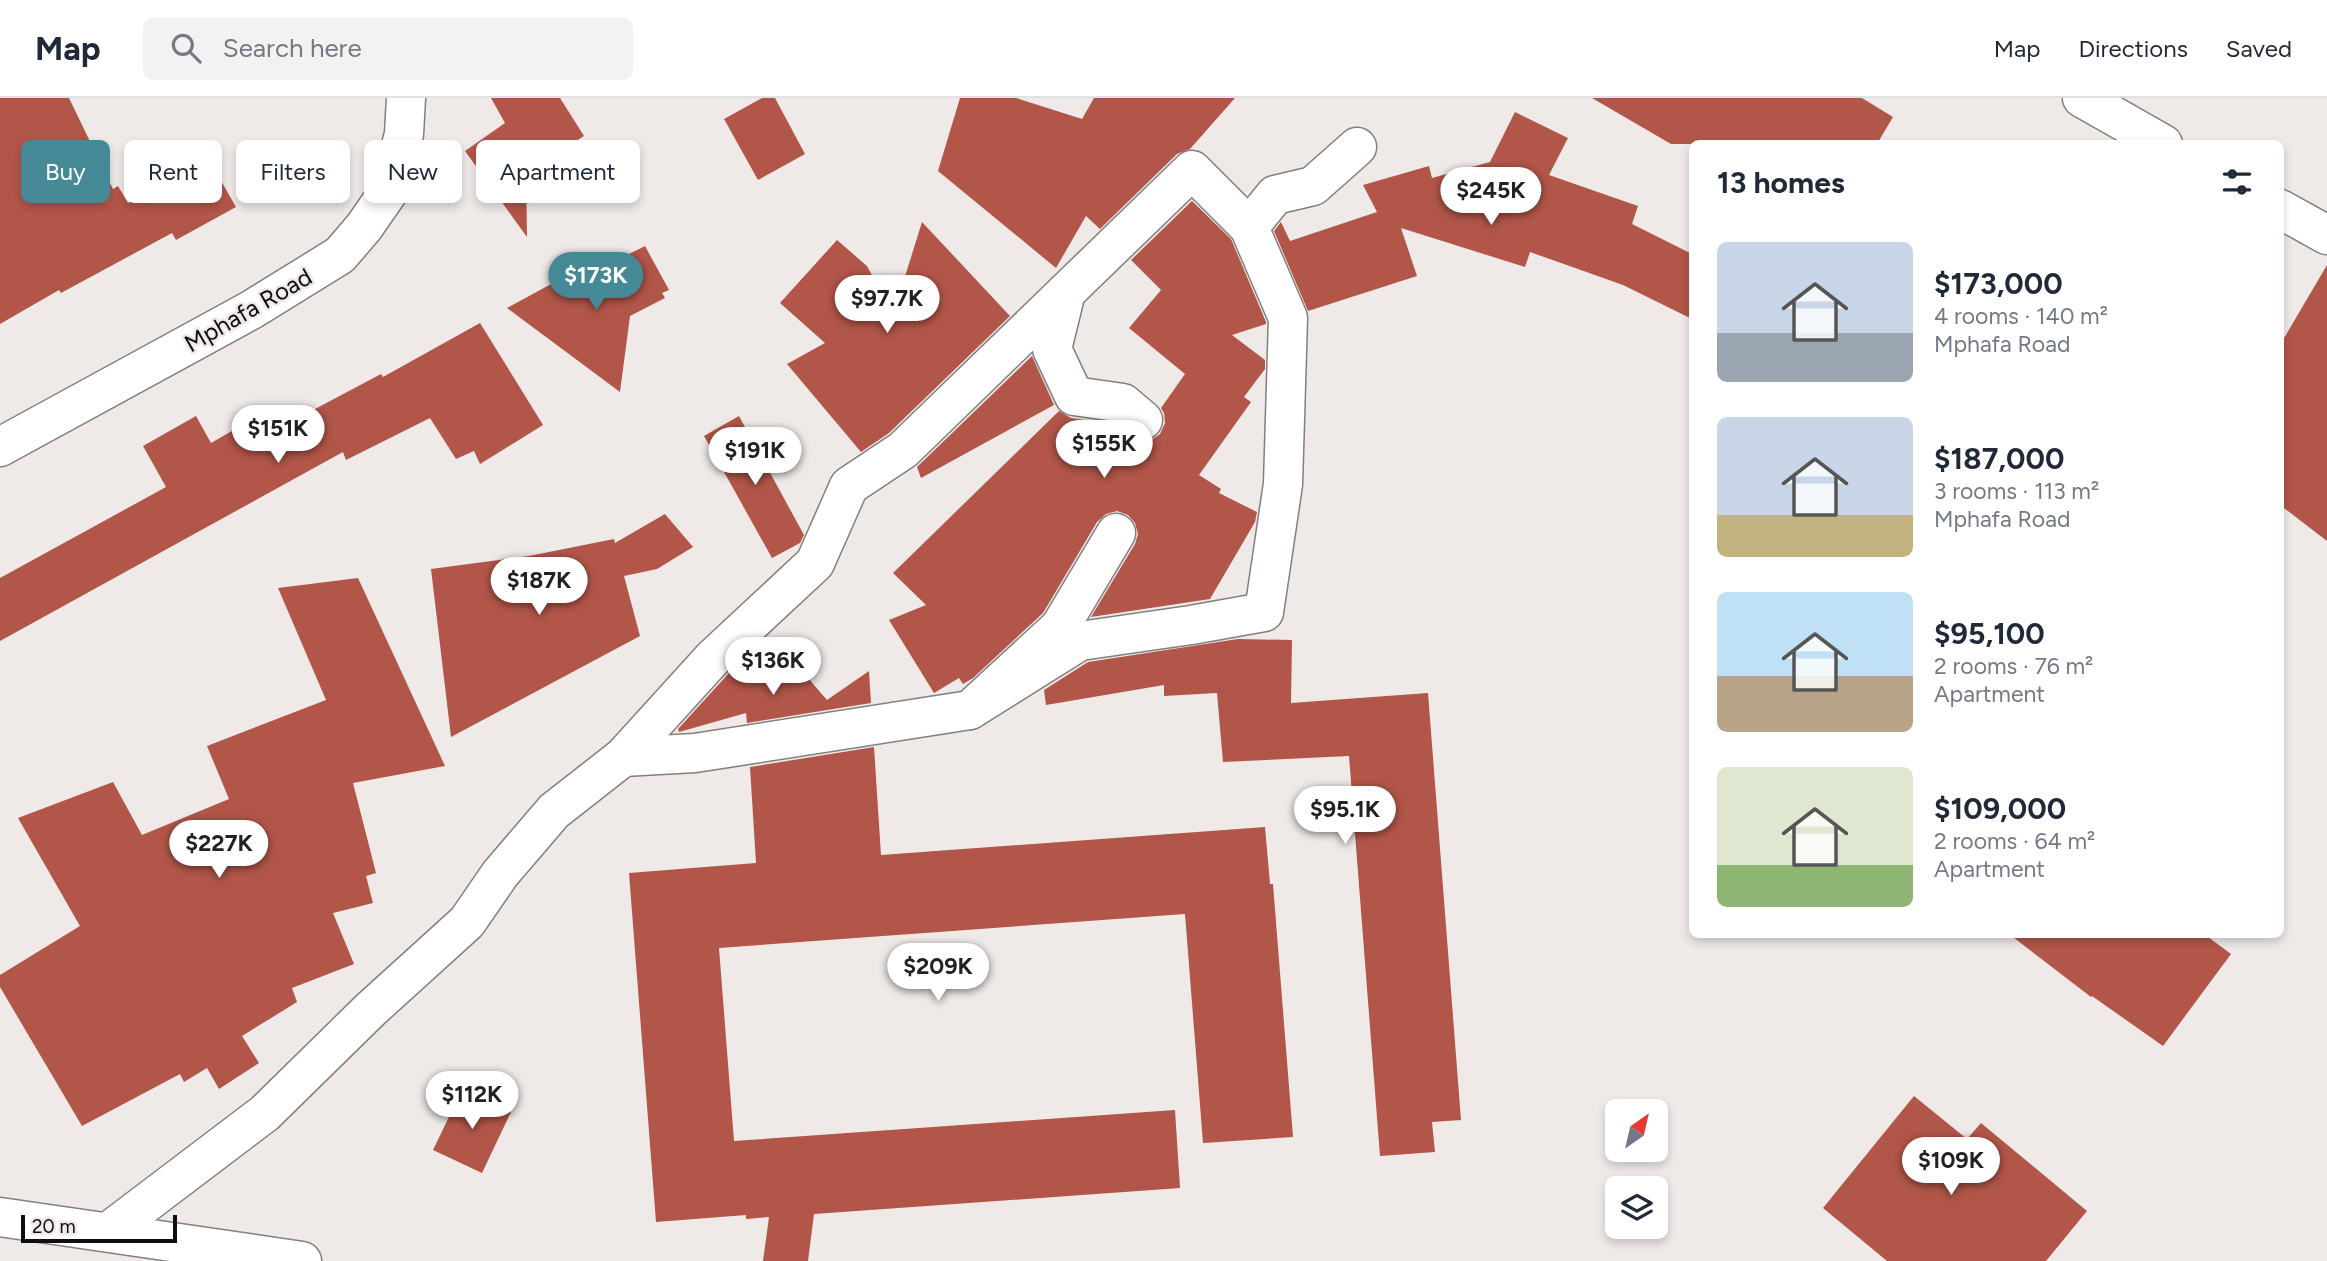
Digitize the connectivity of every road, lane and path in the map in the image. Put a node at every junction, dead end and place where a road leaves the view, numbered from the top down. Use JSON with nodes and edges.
{"nodes":[{"id":1,"x":406,"y":98,"type":"edge"},
{"id":2,"x":2082,"y":98,"type":"edge"},
{"id":3,"x":2156,"y":140,"type":"edge"},
{"id":4,"x":1357,"y":147,"type":"dead end"},
{"id":5,"x":2284,"y":211,"type":"edge"},
{"id":6,"x":1249,"y":227,"type":"junction"},
{"id":7,"x":2327,"y":234,"type":"edge"},
{"id":8,"x":1066,"y":292,"type":"junction"},
{"id":9,"x":1143,"y":420,"type":"dead end"},
{"id":10,"x":0,"y":447,"type":"edge"},
{"id":11,"x":1116,"y":533,"type":"dead end"},
{"id":12,"x":970,"y":710,"type":"junction"},
{"id":13,"x":623,"y":757,"type":"junction"},
{"id":14,"x":0,"y":1216,"type":"edge"},
{"id":15,"x":108,"y":1232,"type":"junction"},
{"id":16,"x":302,"y":1261,"type":"edge"}],
"edges":[{"from":1,"to":10,"type":"street","name":"Mphafa Road"},
{"from":2,"to":3,"type":"street"},
{"from":4,"to":6,"type":"street"},
{"from":5,"to":7,"type":"street"},
{"from":6,"to":8,"type":"street"},
{"from":6,"to":12,"type":"street"},
{"from":8,"to":9,"type":"street"},
{"from":8,"to":13,"type":"street"},
{"from":11,"to":12,"type":"street"},
{"from":12,"to":13,"type":"street"},
{"from":13,"to":15,"type":"street"},
{"from":14,"to":15,"type":"street"},
{"from":15,"to":16,"type":"street"}]}
